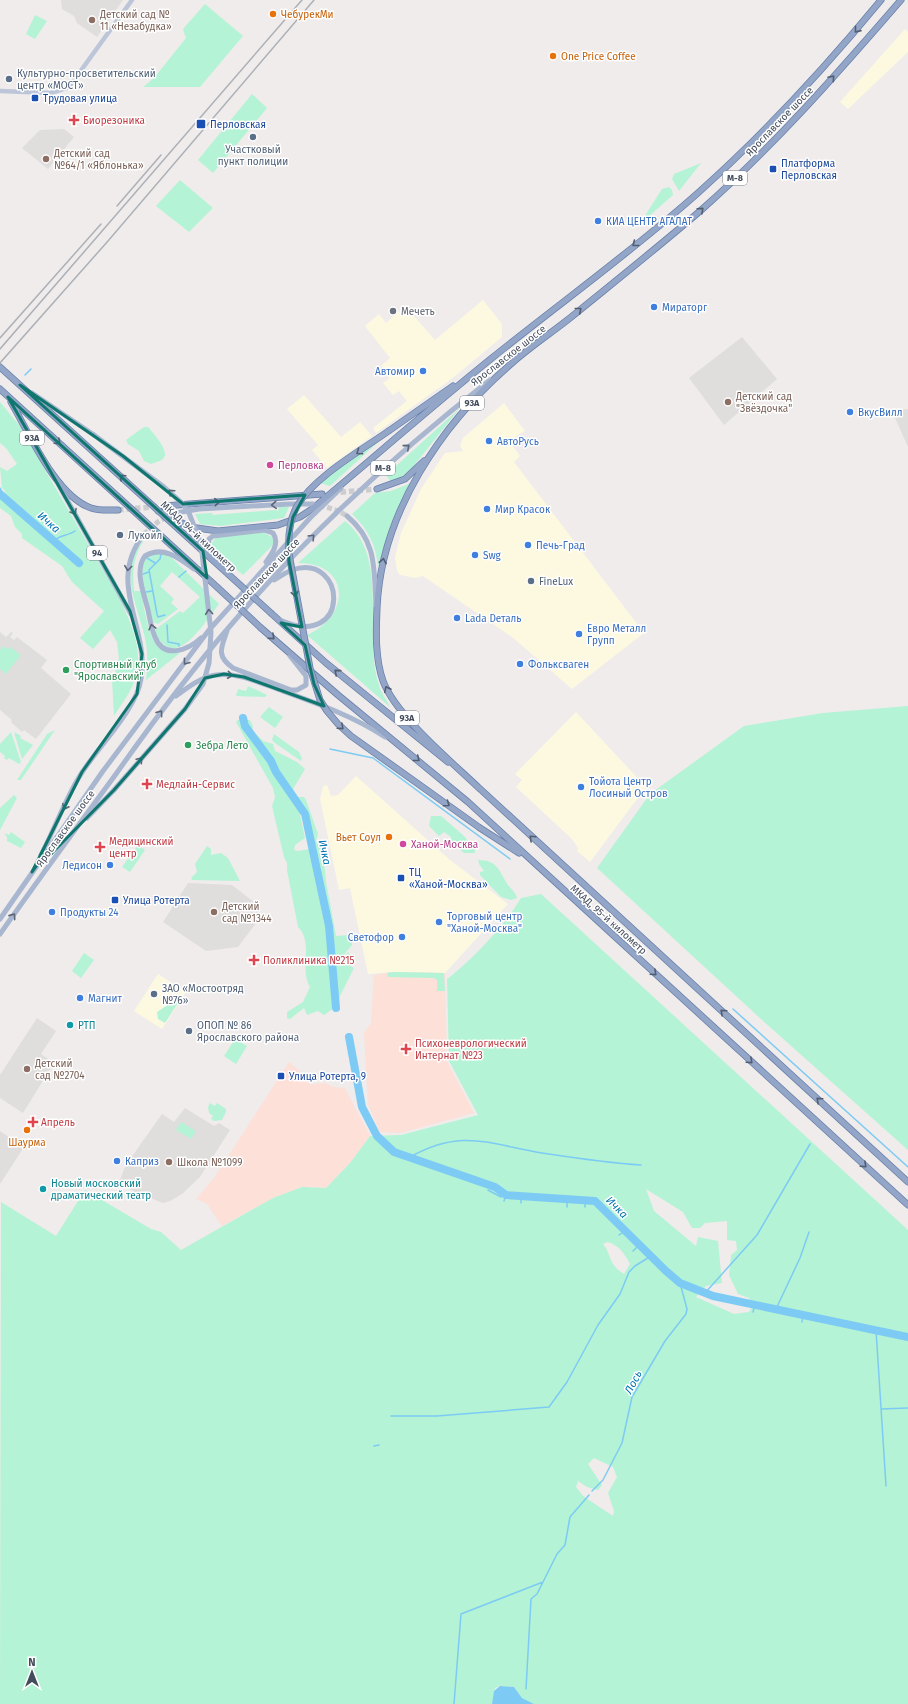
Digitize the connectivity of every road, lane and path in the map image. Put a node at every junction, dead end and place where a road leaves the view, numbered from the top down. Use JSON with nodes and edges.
{"nodes":[{"id":1,"x":132,"y":0,"type":"edge"},
{"id":2,"x":881,"y":0,"type":"edge"},
{"id":3,"x":901,"y":0,"type":"edge"},
{"id":4,"x":0,"y":92,"type":"edge"},
{"id":5,"x":492,"y":358,"type":"junction"},
{"id":6,"x":511,"y":364,"type":"junction"},
{"id":7,"x":0,"y":367,"type":"edge"},
{"id":8,"x":20,"y":385,"type":"junction"},
{"id":9,"x":0,"y":390,"type":"edge"},
{"id":10,"x":8,"y":397,"type":"junction"},
{"id":11,"x":437,"y":447,"type":"junction"},
{"id":12,"x":360,"y":469,"type":"junction"},
{"id":13,"x":55,"y":478,"type":"junction"},
{"id":14,"x":377,"y":489,"type":"tunnel mouth"},
{"id":15,"x":322,"y":494,"type":"dead end"},
{"id":16,"x":313,"y":504,"type":"tunnel mouth"},
{"id":17,"x":164,"y":506,"type":"tunnel mouth"},
{"id":18,"x":118,"y":510,"type":"tunnel mouth"},
{"id":19,"x":158,"y":511,"type":"junction"},
{"id":20,"x":176,"y":514,"type":"tunnel mouth"},
{"id":21,"x":347,"y":516,"type":"tunnel mouth"},
{"id":22,"x":144,"y":534,"type":"tunnel mouth"},
{"id":23,"x":225,"y":572,"type":"junction"},
{"id":24,"x":258,"y":575,"type":"junction"},
{"id":25,"x":209,"y":580,"type":"junction"},
{"id":26,"x":266,"y":585,"type":"junction"},
{"id":27,"x":277,"y":619,"type":"junction"},
{"id":28,"x":376,"y":624,"type":"junction"},
{"id":29,"x":229,"y":626,"type":"junction"},
{"id":30,"x":137,"y":628,"type":"junction"},
{"id":31,"x":209,"y":630,"type":"junction"},
{"id":32,"x":283,"y":648,"type":"junction"},
{"id":33,"x":170,"y":700,"type":"junction"},
{"id":34,"x":388,"y":715,"type":"joint"},
{"id":35,"x":405,"y":749,"type":"junction"},
{"id":36,"x":480,"y":789,"type":"junction"},
{"id":37,"x":74,"y":831,"type":"junction"},
{"id":38,"x":533,"y":862,"type":"junction"},
{"id":39,"x":32,"y":872,"type":"junction"},
{"id":40,"x":0,"y":919,"type":"edge"},
{"id":41,"x":0,"y":934,"type":"edge"},
{"id":42,"x":908,"y":1182,"type":"edge"},
{"id":43,"x":908,"y":1206,"type":"edge"}],
"edges":[{"from":1,"to":4,"type":"main road"},
{"from":2,"to":5,"type":"highway","name":"Ярославское шоссе","number":"М-8","one_way":true},
{"from":6,"to":3,"type":"highway","name":"Ярославское шоссе","number":"М-8","one_way":true},
{"from":5,"to":12,"type":"highway","name":"Ярославское шоссе","number":"М-8"},
{"from":5,"to":38,"type":"highway","one_way":true,"bridge":true},
{"from":6,"to":11,"type":"highway","number":"93A"},
{"from":26,"to":6,"type":"main road","name":"Ярославское шоссе","number":"М-8","one_way":true},
{"from":7,"to":8,"type":"highway","name":"МКАД, 94-й километр"},
{"from":19,"to":8,"type":"highway","name":"МКАД, 94-й километр","one_way":true},
{"from":37,"to":8,"type":"main road","one_way":true,"bridge":true},
{"from":9,"to":10,"type":"highway"},
{"from":10,"to":13,"type":"highway","number":"93A"},
{"from":10,"to":25,"type":"highway","one_way":true},
{"from":11,"to":14,"type":"highway","number":"93A"},
{"from":28,"to":11,"type":"highway","number":"93A","one_way":true},
{"from":12,"to":19,"type":"highway"},
{"from":12,"to":24,"type":"main road","name":"Ярославское шоссе","number":"М-8"},
{"from":13,"to":18,"type":"highway","number":"93A"},
{"from":13,"to":30,"type":"main road","number":"94","one_way":true},
{"from":17,"to":15,"type":"highway","one_way":true},
{"from":16,"to":20,"type":"main road","one_way":true},
{"from":19,"to":23,"type":"highway","name":"МКАД, 94-й километр"},
{"from":21,"to":28,"type":"main road"},
{"from":22,"to":30,"type":"main road","number":"94","one_way":true},
{"from":23,"to":24,"type":"main road"},
{"from":23,"to":27,"type":"highway","name":"МКАД, 94-й километр","bridge":true},
{"from":24,"to":31,"type":"main road","name":"Ярославское шоссе","number":"М-8"},
{"from":31,"to":25,"type":"main road","one_way":true},
{"from":25,"to":32,"type":"highway","one_way":true,"bridge":true},
{"from":26,"to":27,"type":"main road"},
{"from":26,"to":29,"type":"main road","name":"Ярославское шоссе","number":"М-8"},
{"from":34,"to":27,"type":"highway","name":"МКАД, 94-й километр","one_way":true},
{"from":36,"to":28,"type":"highway","number":"93A","one_way":true},
{"from":29,"to":32,"type":"main road"},
{"from":29,"to":33,"type":"main road","name":"Ярославское шоссе"},
{"from":30,"to":39,"type":"main road","number":"94","one_way":true},
{"from":31,"to":39,"type":"main road","name":"Ярославское шоссе","one_way":true},
{"from":32,"to":35,"type":"highway","name":"МКАД, 95-й километр"},
{"from":33,"to":35,"type":"main road","one_way":true},
{"from":37,"to":33,"type":"main road","name":"Ярославское шоссе","one_way":true},
{"from":34,"to":36,"type":"highway","name":"МКАД, 95-й километр"},
{"from":35,"to":38,"type":"highway","name":"МКАД, 95-й километр","one_way":true},
{"from":42,"to":36,"type":"highway","name":"МКАД, 95-й километр","one_way":true},
{"from":41,"to":37,"type":"main road","name":"Ярославское шоссе","one_way":true},
{"from":38,"to":43,"type":"highway","name":"МКАД, 95-й километр","one_way":true},
{"from":39,"to":40,"type":"main road","name":"Ярославское шоссе"}]}
